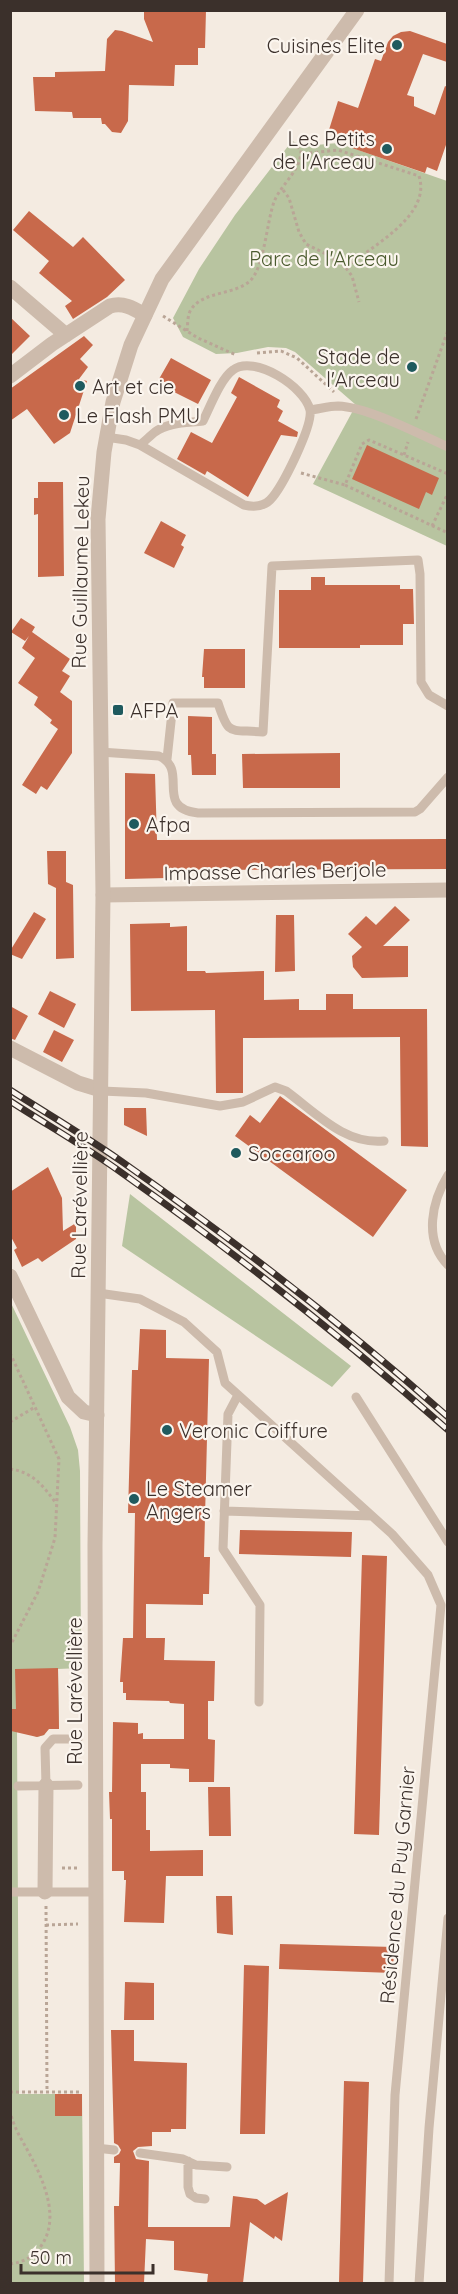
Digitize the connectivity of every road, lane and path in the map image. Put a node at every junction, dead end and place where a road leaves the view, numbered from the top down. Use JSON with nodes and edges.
{"nodes":[{"id":1,"x":357,"y":10,"type":"edge"},
{"id":2,"x":290,"y":141,"type":"dead end"},
{"id":3,"x":301,"y":154,"type":"junction"},
{"id":4,"x":283,"y":190,"type":"junction"},
{"id":5,"x":346,"y":268,"type":"junction"},
{"id":6,"x":10,"y":287,"type":"edge"},
{"id":7,"x":359,"y":302,"type":"dead end"},
{"id":8,"x":144,"y":315,"type":"junction"},
{"id":9,"x":447,"y":330,"type":"edge"},
{"id":10,"x":187,"y":331,"type":"dead end"},
{"id":11,"x":66,"y":335,"type":"junction"},
{"id":12,"x":10,"y":376,"type":"edge"},
{"id":13,"x":310,"y":410,"type":"junction"},
{"id":14,"x":412,"y":431,"type":"junction"},
{"id":15,"x":106,"y":437,"type":"junction"},
{"id":16,"x":140,"y":445,"type":"junction"},
{"id":17,"x":447,"y":447,"type":"edge"},
{"id":18,"x":288,"y":470,"type":"junction"},
{"id":19,"x":447,"y":474,"type":"edge"},
{"id":20,"x":345,"y":485,"type":"junction"},
{"id":21,"x":447,"y":493,"type":"edge"},
{"id":22,"x":432,"y":526,"type":"junction"},
{"id":23,"x":447,"y":533,"type":"edge"},
{"id":24,"x":447,"y":706,"type":"edge"},
{"id":25,"x":100,"y":752,"type":"junction"},
{"id":26,"x":167,"y":759,"type":"junction"},
{"id":27,"x":447,"y":777,"type":"edge"},
{"id":28,"x":447,"y":890,"type":"edge"},
{"id":29,"x":103,"y":895,"type":"junction"},
{"id":30,"x":10,"y":1048,"type":"edge"},
{"id":31,"x":101,"y":1094,"type":"junction"},
{"id":32,"x":384,"y":1141,"type":"dead end"},
{"id":33,"x":447,"y":1175,"type":"edge"},
{"id":34,"x":447,"y":1265,"type":"edge"},
{"id":35,"x":10,"y":1276,"type":"edge"},
{"id":36,"x":98,"y":1293,"type":"junction"},
{"id":37,"x":10,"y":1353,"type":"edge"},
{"id":38,"x":238,"y":1395,"type":"junction"},
{"id":39,"x":356,"y":1397,"type":"dead end"},
{"id":40,"x":35,"y":1407,"type":"junction"},
{"id":41,"x":97,"y":1415,"type":"junction"},
{"id":42,"x":10,"y":1422,"type":"edge"},
{"id":43,"x":10,"y":1468,"type":"edge"},
{"id":44,"x":57,"y":1504,"type":"junction"},
{"id":45,"x":225,"y":1511,"type":"junction"},
{"id":46,"x":372,"y":1516,"type":"junction"},
{"id":47,"x":447,"y":1542,"type":"edge"},
{"id":48,"x":10,"y":1646,"type":"edge"},
{"id":49,"x":260,"y":1702,"type":"dead end"},
{"id":50,"x":78,"y":1738,"type":"dead end"},
{"id":51,"x":45,"y":1785,"type":"junction"},
{"id":52,"x":78,"y":1785,"type":"dead end"},
{"id":53,"x":18,"y":1786,"type":"dead end"},
{"id":54,"x":10,"y":1892,"type":"edge"},
{"id":55,"x":45,"y":1892,"type":"junction"},
{"id":56,"x":96,"y":1892,"type":"junction"},
{"id":57,"x":447,"y":1918,"type":"edge"},
{"id":58,"x":78,"y":1924,"type":"dead end"},
{"id":59,"x":46,"y":1925,"type":"junction"},
{"id":60,"x":86,"y":2091,"type":"dead end"},
{"id":61,"x":10,"y":2092,"type":"edge"},
{"id":62,"x":47,"y":2092,"type":"junction"},
{"id":63,"x":10,"y":2110,"type":"edge"},
{"id":64,"x":11,"y":2124,"type":"edge"},
{"id":65,"x":96,"y":2148,"type":"junction"},
{"id":66,"x":114,"y":2150,"type":"dead end"},
{"id":67,"x":140,"y":2152,"type":"dead end"},
{"id":68,"x":188,"y":2161,"type":"junction"},
{"id":69,"x":227,"y":2168,"type":"dead end"},
{"id":70,"x":205,"y":2199,"type":"dead end"},
{"id":71,"x":10,"y":2264,"type":"edge"},
{"id":72,"x":97,"y":2283,"type":"edge"},
{"id":73,"x":389,"y":2283,"type":"edge"},
{"id":74,"x":419,"y":2283,"type":"edge"}],
"edges":[{"from":1,"to":8,"type":"street","name":"Rue Guillaume Lekeu"},
{"from":2,"to":3,"type":"path"},
{"from":3,"to":4,"type":"path"},
{"from":3,"to":5,"type":"path"},
{"from":4,"to":5,"type":"path"},
{"from":4,"to":10,"type":"path"},
{"from":5,"to":7,"type":"path"},
{"from":6,"to":11,"type":"street"},
{"from":8,"to":11,"type":"street"},
{"from":8,"to":15,"type":"street","name":"Rue Guillaume Lekeu"},
{"from":9,"to":14,"type":"path"},
{"from":11,"to":12,"type":"street"},
{"from":13,"to":14,"type":"lane"},
{"from":13,"to":16,"type":"lane"},
{"from":13,"to":18,"type":"lane"},
{"from":14,"to":17,"type":"lane"},
{"from":15,"to":16,"type":"lane"},
{"from":15,"to":25,"type":"street","name":"Rue Guillaume Lekeu"},
{"from":16,"to":18,"type":"lane"},
{"from":18,"to":20,"type":"path"},
{"from":19,"to":20,"type":"path"},
{"from":20,"to":22,"type":"path"},
{"from":21,"to":22,"type":"path"},
{"from":22,"to":23,"type":"path"},
{"from":24,"to":26,"type":"lane"},
{"from":25,"to":26,"type":"lane"},
{"from":25,"to":29,"type":"street","name":"Rue Guillaume Lekeu"},
{"from":26,"to":27,"type":"lane"},
{"from":28,"to":29,"type":"street","name":"Impasse Charles Berjole"},
{"from":29,"to":31,"type":"street","name":"Rue Guillaume Lekeu"},
{"from":30,"to":31,"type":"street"},
{"from":31,"to":32,"type":"lane"},
{"from":31,"to":36,"type":"street","name":"Rue Larévellière"},
{"from":33,"to":34,"type":"lane"},
{"from":35,"to":41,"type":"street"},
{"from":36,"to":38,"type":"lane","name":"Résidence du Puy Garnier"},
{"from":36,"to":41,"type":"street","name":"Rue Larévellière"},
{"from":37,"to":40,"type":"path"},
{"from":38,"to":45,"type":"lane"},
{"from":38,"to":46,"type":"lane","name":"Résidence du Puy Garnier"},
{"from":39,"to":47,"type":"lane"},
{"from":40,"to":42,"type":"path"},
{"from":40,"to":44,"type":"path"},
{"from":41,"to":56,"type":"street","name":"Rue Larévellière"},
{"from":43,"to":44,"type":"path"},
{"from":44,"to":48,"type":"path"},
{"from":45,"to":46,"type":"lane"},
{"from":45,"to":49,"type":"lane"},
{"from":46,"to":73,"type":"lane","name":"Résidence du Puy Garnier"},
{"from":50,"to":51,"type":"lane"},
{"from":51,"to":52,"type":"lane"},
{"from":51,"to":53,"type":"lane"},
{"from":51,"to":55,"type":"street"},
{"from":54,"to":55,"type":"lane"},
{"from":55,"to":56,"type":"lane"},
{"from":55,"to":59,"type":"path"},
{"from":56,"to":65,"type":"street","name":"Rue Larévellière"},
{"from":57,"to":74,"type":"lane"},
{"from":58,"to":59,"type":"path"},
{"from":59,"to":62,"type":"path"},
{"from":60,"to":62,"type":"path"},
{"from":61,"to":62,"type":"path"},
{"from":63,"to":64,"type":"path"},
{"from":64,"to":71,"type":"path"},
{"from":65,"to":66,"type":"lane"},
{"from":65,"to":72,"type":"street","name":"Rue Larévellière"},
{"from":67,"to":68,"type":"lane"},
{"from":68,"to":69,"type":"lane"},
{"from":68,"to":70,"type":"lane"}]}
